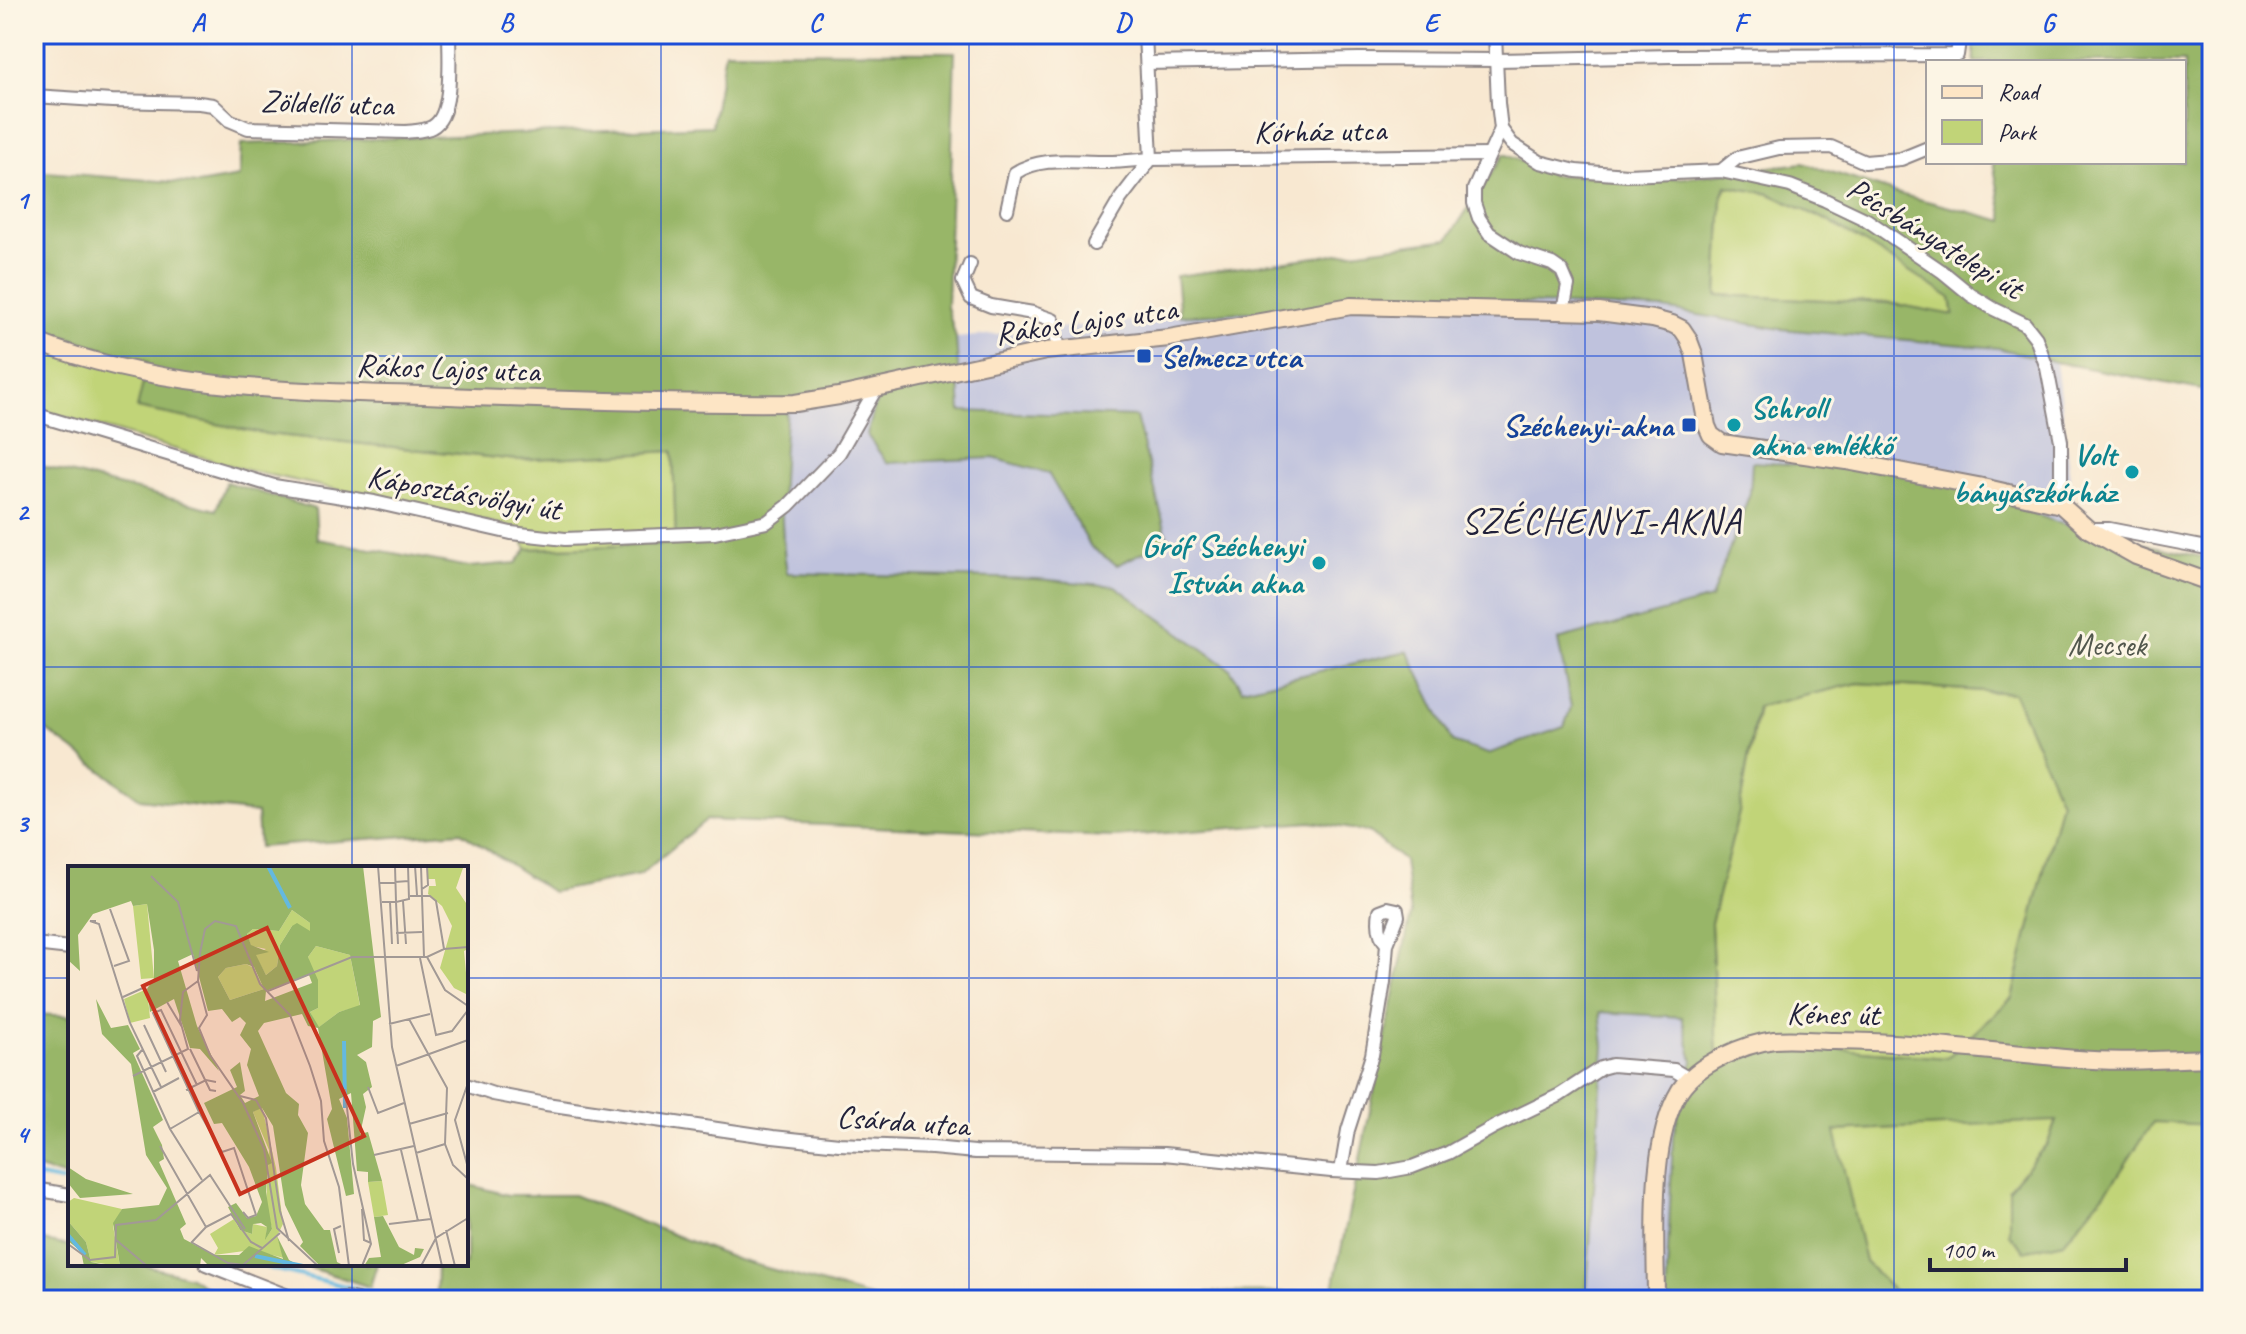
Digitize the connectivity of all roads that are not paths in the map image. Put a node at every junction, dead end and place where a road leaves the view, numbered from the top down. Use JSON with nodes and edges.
{"nodes":[{"id":1,"x":449,"y":34,"type":"edge"},
{"id":2,"x":1145,"y":34,"type":"edge"},
{"id":3,"x":1495,"y":34,"type":"edge"},
{"id":4,"x":1960,"y":34,"type":"edge"},
{"id":5,"x":1497,"y":60,"type":"junction"},
{"id":6,"x":1147,"y":63,"type":"junction"},
{"id":7,"x":34,"y":96,"type":"edge"},
{"id":8,"x":1501,"y":129,"type":"junction"},
{"id":9,"x":1926,"y":149,"type":"edge"},
{"id":10,"x":1489,"y":155,"type":"junction"},
{"id":11,"x":1151,"y":159,"type":"junction"},
{"id":12,"x":1721,"y":171,"type":"junction"},
{"id":13,"x":1007,"y":210,"type":"dead end"},
{"id":14,"x":1094,"y":244,"type":"dead end"},
{"id":15,"x":970,"y":264,"type":"dead end"},
{"id":16,"x":1563,"y":311,"type":"junction"},
{"id":17,"x":34,"y":341,"type":"edge"},
{"id":18,"x":1059,"y":349,"type":"junction"},
{"id":19,"x":877,"y":387,"type":"junction"},
{"id":20,"x":34,"y":414,"type":"edge"},
{"id":21,"x":2061,"y":505,"type":"junction"},
{"id":22,"x":2088,"y":529,"type":"junction"},
{"id":23,"x":2212,"y":549,"type":"edge"},
{"id":24,"x":2212,"y":583,"type":"edge"},
{"id":25,"x":34,"y":944,"type":"edge"},
{"id":26,"x":1387,"y":944,"type":"dead end"},
{"id":27,"x":68,"y":948,"type":"edge"},
{"id":28,"x":2212,"y":1058,"type":"edge"},
{"id":29,"x":1689,"y":1079,"type":"junction"},
{"id":30,"x":468,"y":1086,"type":"edge"},
{"id":31,"x":1341,"y":1171,"type":"junction"},
{"id":32,"x":34,"y":1189,"type":"edge"},
{"id":33,"x":68,"y":1195,"type":"edge"},
{"id":34,"x":211,"y":1266,"type":"edge"},
{"id":35,"x":298,"y":1300,"type":"edge"},
{"id":36,"x":318,"y":1300,"type":"edge"},
{"id":37,"x":357,"y":1300,"type":"edge"},
{"id":38,"x":1656,"y":1300,"type":"edge"}],
"edges":[{"from":1,"to":7,"type":"street","name":"Zöldellő utca"},
{"from":2,"to":6,"type":"street"},
{"from":3,"to":5,"type":"street"},
{"from":4,"to":5,"type":"street"},
{"from":5,"to":6,"type":"street"},
{"from":5,"to":8,"type":"street"},
{"from":6,"to":11,"type":"street"},
{"from":8,"to":10,"type":"street"},
{"from":8,"to":12,"type":"street","name":"Pécsbányatelepi út"},
{"from":9,"to":12,"type":"street"},
{"from":10,"to":11,"type":"street","name":"Kórház utca"},
{"from":10,"to":16,"type":"street"},
{"from":11,"to":13,"type":"street"},
{"from":11,"to":14,"type":"street"},
{"from":12,"to":21,"type":"street","name":"Pécsbányatelepi út"},
{"from":15,"to":18,"type":"street"},
{"from":16,"to":18,"type":"street","name":"Rákos Lajos utca"},
{"from":16,"to":21,"type":"street","name":"Rákos Lajos utca"},
{"from":17,"to":19,"type":"street","name":"Rákos Lajos utca"},
{"from":18,"to":19,"type":"street","name":"Rákos Lajos utca"},
{"from":19,"to":20,"type":"street","name":"Káposztásvölgyi út"},
{"from":21,"to":22,"type":"street"},
{"from":22,"to":23,"type":"street"},
{"from":22,"to":24,"type":"street"},
{"from":25,"to":27,"type":"street"},
{"from":26,"to":31,"type":"street"},
{"from":28,"to":29,"type":"street","name":"Kénes út"},
{"from":29,"to":31,"type":"street","name":"Csárda utca"},
{"from":29,"to":38,"type":"street","name":"Kénes út"},
{"from":30,"to":31,"type":"street","name":"Csárda utca"},
{"from":32,"to":33,"type":"street"},
{"from":34,"to":35,"type":"street"},
{"from":36,"to":37,"type":"street"}]}
